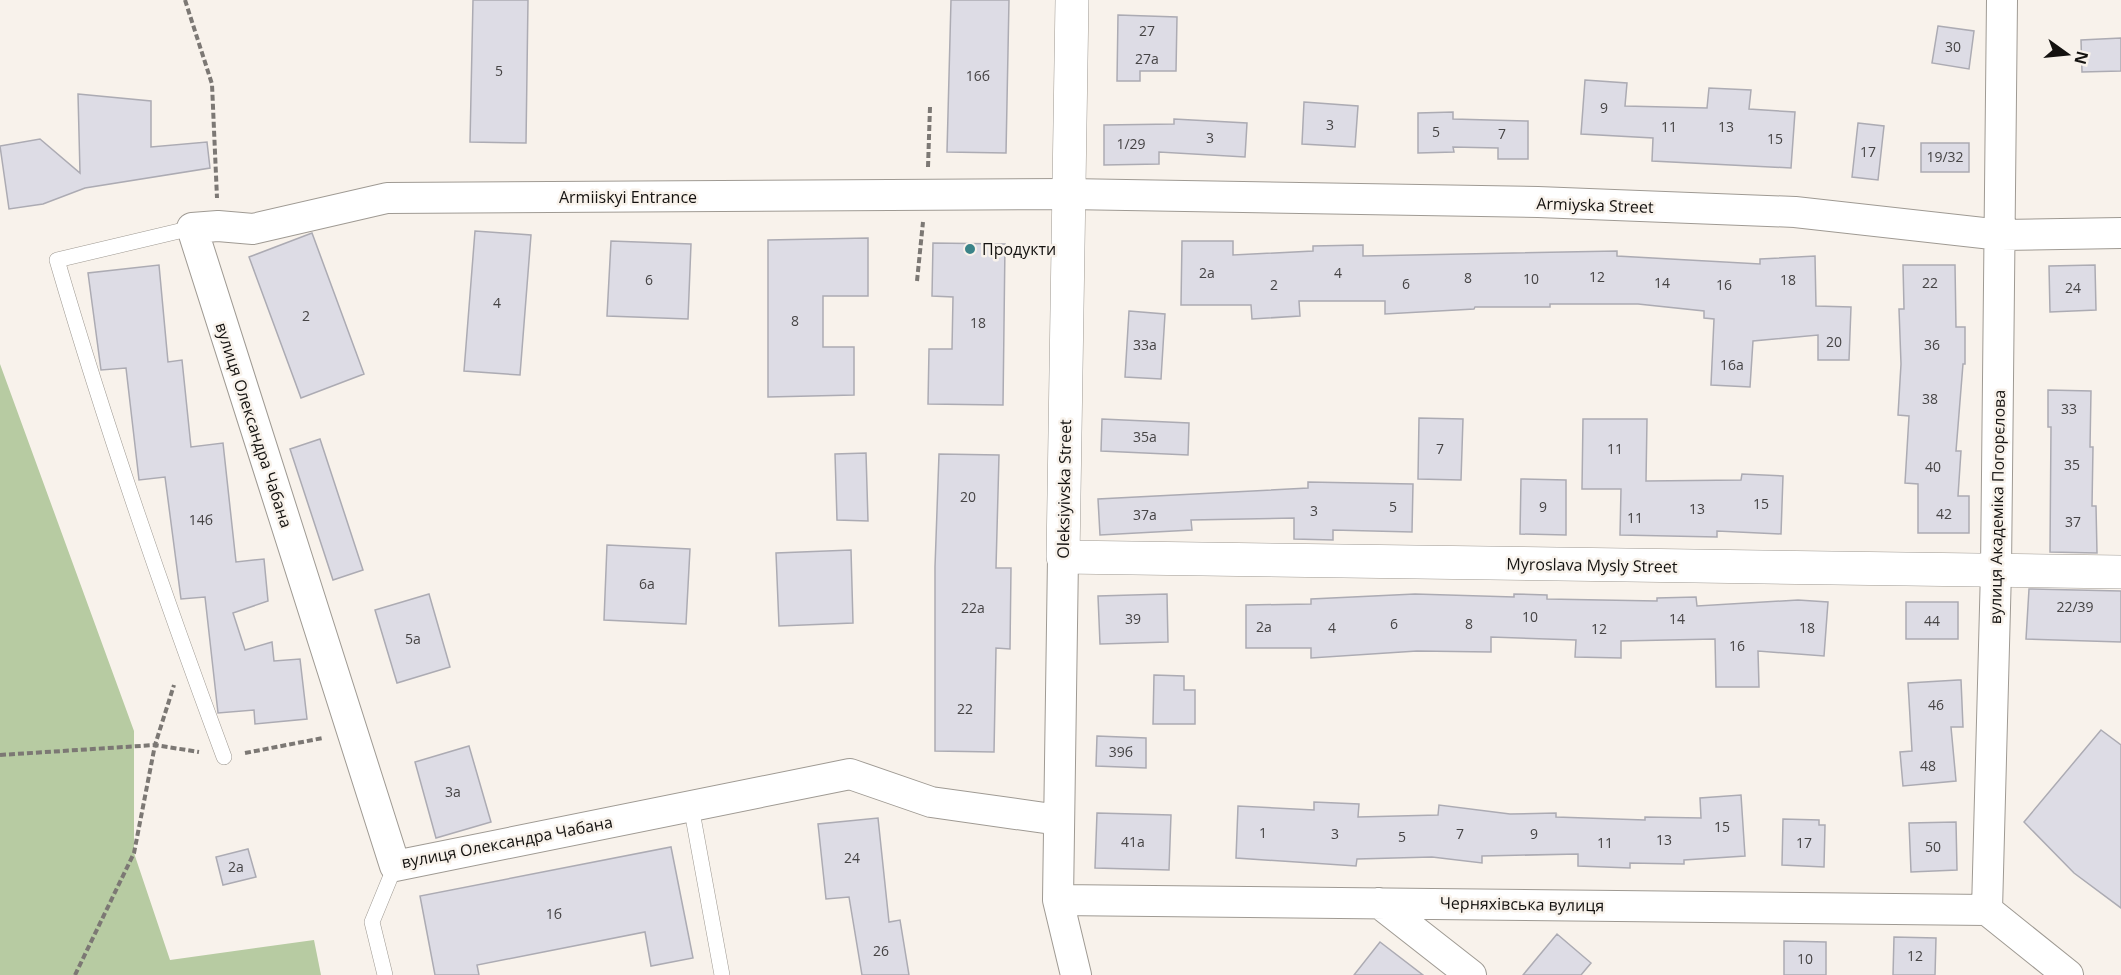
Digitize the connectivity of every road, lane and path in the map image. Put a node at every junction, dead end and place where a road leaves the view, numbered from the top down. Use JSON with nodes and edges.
{"nodes":[{"id":1,"x":185,"y":0,"type":"edge"},
{"id":2,"x":1072,"y":0,"type":"edge"},
{"id":3,"x":2002,"y":0,"type":"edge"},
{"id":4,"x":1068,"y":194,"type":"junction"},
{"id":5,"x":205,"y":227,"type":"junction"},
{"id":6,"x":2121,"y":233,"type":"edge"},
{"id":7,"x":2001,"y":235,"type":"junction"},
{"id":8,"x":1063,"y":557,"type":"junction"},
{"id":9,"x":1996,"y":570,"type":"junction"},
{"id":10,"x":2121,"y":572,"type":"edge"},
{"id":11,"x":185,"y":651,"type":"junction"},
{"id":12,"x":351,"y":734,"type":"junction"},
{"id":13,"x":155,"y":745,"type":"junction"},
{"id":14,"x":0,"y":755,"type":"edge"},
{"id":15,"x":224,"y":757,"type":"junction"},
{"id":16,"x":691,"y":806,"type":"junction"},
{"id":17,"x":1059,"y":820,"type":"junction"},
{"id":18,"x":395,"y":866,"type":"junction"},
{"id":19,"x":1058,"y":900,"type":"junction"},
{"id":20,"x":1379,"y":903,"type":"junction"},
{"id":21,"x":1987,"y":910,"type":"junction"},
{"id":22,"x":75,"y":975,"type":"edge"},
{"id":23,"x":386,"y":975,"type":"edge"},
{"id":24,"x":722,"y":975,"type":"edge"},
{"id":25,"x":1077,"y":975,"type":"edge"},
{"id":26,"x":1472,"y":975,"type":"edge"},
{"id":27,"x":2068,"y":975,"type":"edge"}],
"edges":[{"from":1,"to":5,"type":"path"},
{"from":2,"to":4,"type":"street","name":"Oleksiyivska Street"},
{"from":3,"to":7,"type":"street","name":"вулиця Академіка Погорєлова"},
{"from":4,"to":5,"type":"street","name":"Armiiskyi Entrance"},
{"from":4,"to":7,"type":"street","name":"Armiyska Street"},
{"from":4,"to":8,"type":"street","name":"Oleksiyivska Street"},
{"from":5,"to":11,"type":"lane"},
{"from":5,"to":12,"type":"street","name":"вулиця Олександра Чабана"},
{"from":6,"to":7,"type":"street","name":"Armiyska Street"},
{"from":7,"to":9,"type":"street","name":"вулиця Академіка Погорєлова"},
{"from":8,"to":9,"type":"street","name":"Myroslava Mysly Street"},
{"from":8,"to":17,"type":"street","name":"Oleksiyivska Street"},
{"from":9,"to":10,"type":"street","name":"Myroslava Mysly Street"},
{"from":9,"to":21,"type":"street","name":"вулиця Академіка Погорєлова"},
{"from":11,"to":13,"type":"path"},
{"from":11,"to":15,"type":"lane"},
{"from":12,"to":15,"type":"path"},
{"from":12,"to":18,"type":"street","name":"вулиця Олександра Чабана"},
{"from":13,"to":14,"type":"path"},
{"from":13,"to":15,"type":"path"},
{"from":13,"to":22,"type":"path"},
{"from":16,"to":17,"type":"street","name":"вулиця Олександра Чабана"},
{"from":16,"to":18,"type":"street","name":"вулиця Олександра Чабана"},
{"from":16,"to":24,"type":"lane"},
{"from":17,"to":19,"type":"street","name":"Oleksiyivska Street"},
{"from":18,"to":23,"type":"lane"},
{"from":19,"to":20,"type":"street","name":"Черняхівська вулиця"},
{"from":19,"to":25,"type":"street","name":"Oleksiyivska Street"},
{"from":20,"to":21,"type":"street","name":"Черняхівська вулиця"},
{"from":20,"to":26,"type":"street"},
{"from":21,"to":27,"type":"street"}]}
